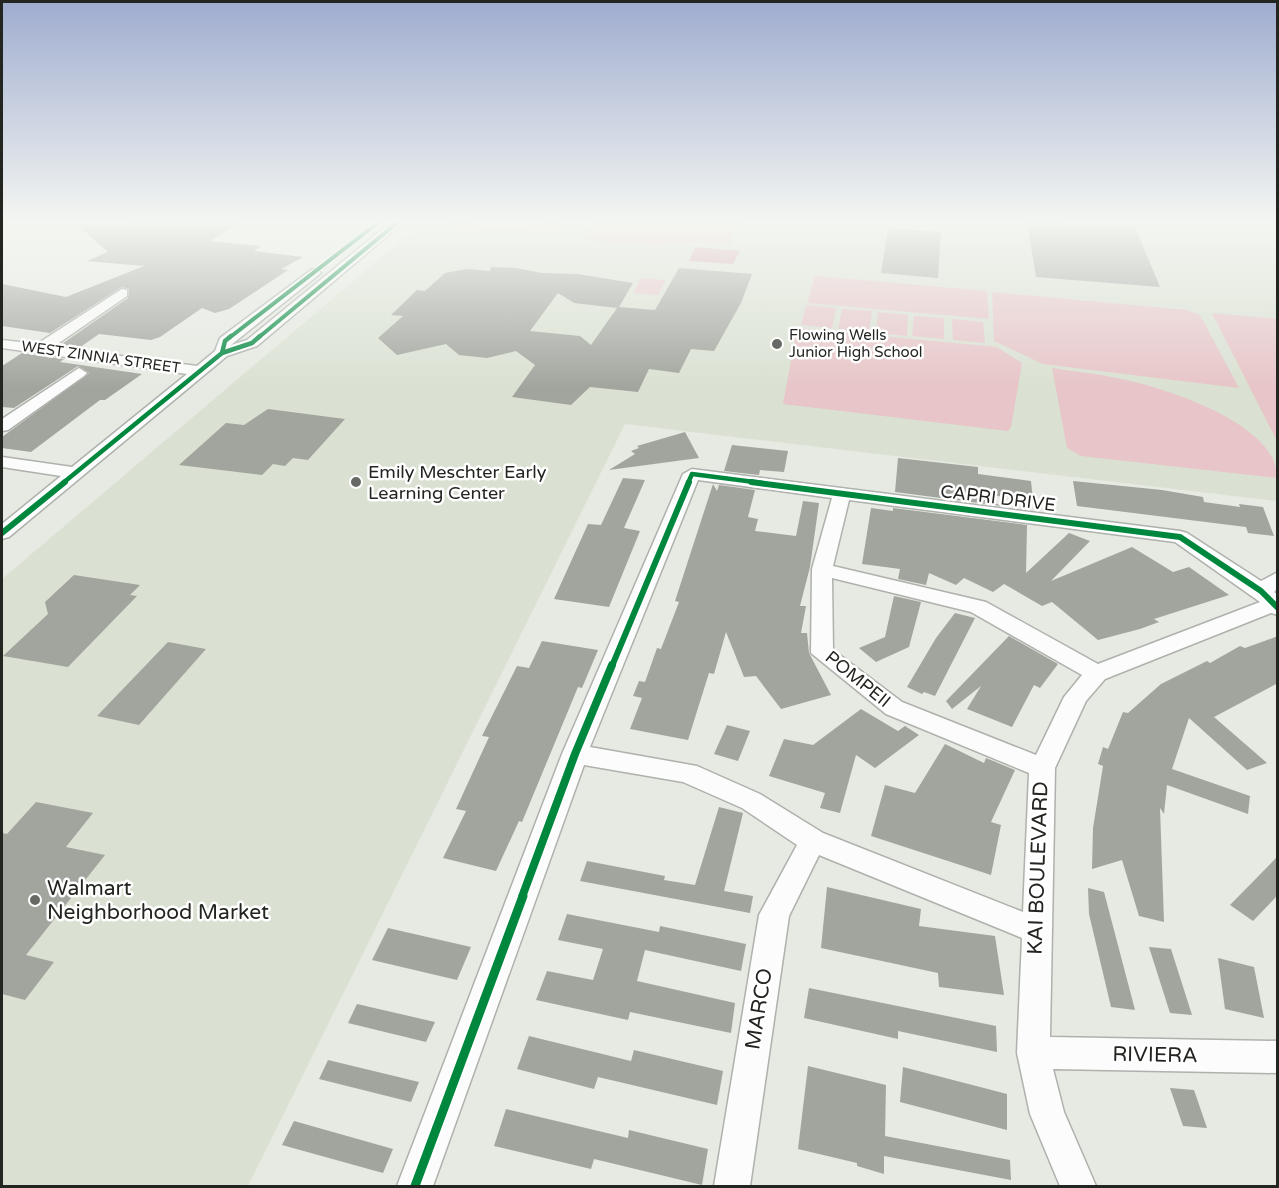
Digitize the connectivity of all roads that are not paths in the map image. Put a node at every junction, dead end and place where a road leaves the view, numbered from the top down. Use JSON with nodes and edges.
{"nodes":[{"id":1,"x":307,"y":277,"type":"edge"},
{"id":2,"x":331,"y":277,"type":"edge"},
{"id":3,"x":122,"y":293,"type":"dead end"},
{"id":4,"x":2,"y":344,"type":"edge"},
{"id":5,"x":43,"y":347,"type":"junction"},
{"id":6,"x":222,"y":353,"type":"junction"},
{"id":7,"x":201,"y":371,"type":"junction"},
{"id":8,"x":79,"y":373,"type":"dead end"},
{"id":9,"x":2,"y":426,"type":"edge"},
{"id":10,"x":2,"y":462,"type":"edge"},
{"id":11,"x":78,"y":473,"type":"junction"},
{"id":12,"x":842,"y":493,"type":"junction"},
{"id":13,"x":2,"y":533,"type":"edge"},
{"id":14,"x":822,"y":568,"type":"junction"},
{"id":15,"x":1272,"y":596,"type":"edge"},
{"id":16,"x":1097,"y":673,"type":"junction"},
{"id":17,"x":575,"y":754,"type":"junction"},
{"id":18,"x":1042,"y":768,"type":"junction"},
{"id":19,"x":813,"y":841,"type":"junction"},
{"id":20,"x":1036,"y":930,"type":"junction"},
{"id":21,"x":1033,"y":1053,"type":"junction"},
{"id":22,"x":1278,"y":1057,"type":"edge"},
{"id":23,"x":415,"y":1186,"type":"edge"},
{"id":24,"x":732,"y":1186,"type":"edge"},
{"id":25,"x":1078,"y":1186,"type":"edge"}],
"edges":[{"from":1,"to":6,"type":"street"},
{"from":2,"to":6,"type":"street"},
{"from":3,"to":5,"type":"street"},
{"from":4,"to":5,"type":"street","name":"WEST ZINNIA STREET"},
{"from":5,"to":7,"type":"street","name":"WEST ZINNIA STREET"},
{"from":6,"to":7,"type":"street"},
{"from":7,"to":11,"type":"street"},
{"from":8,"to":9,"type":"street"},
{"from":10,"to":11,"type":"street"},
{"from":11,"to":13,"type":"street"},
{"from":12,"to":14,"type":"street","name":"POMPEII"},
{"from":12,"to":15,"type":"street","name":"CAPRI DRIVE"},
{"from":12,"to":17,"type":"street","name":"CAPRI DRIVE"},
{"from":14,"to":16,"type":"street"},
{"from":14,"to":18,"type":"street","name":"POMPEII"},
{"from":15,"to":16,"type":"street","name":"KAI BOULEVARD"},
{"from":16,"to":18,"type":"street","name":"KAI BOULEVARD"},
{"from":17,"to":19,"type":"street"},
{"from":17,"to":23,"type":"street"},
{"from":18,"to":20,"type":"street","name":"KAI BOULEVARD"},
{"from":19,"to":20,"type":"street"},
{"from":19,"to":24,"type":"street","name":"MARCO"},
{"from":20,"to":21,"type":"street","name":"KAI BOULEVARD"},
{"from":21,"to":22,"type":"street","name":"RIVIERA"},
{"from":21,"to":25,"type":"street","name":"KAI BOULEVARD"}]}
